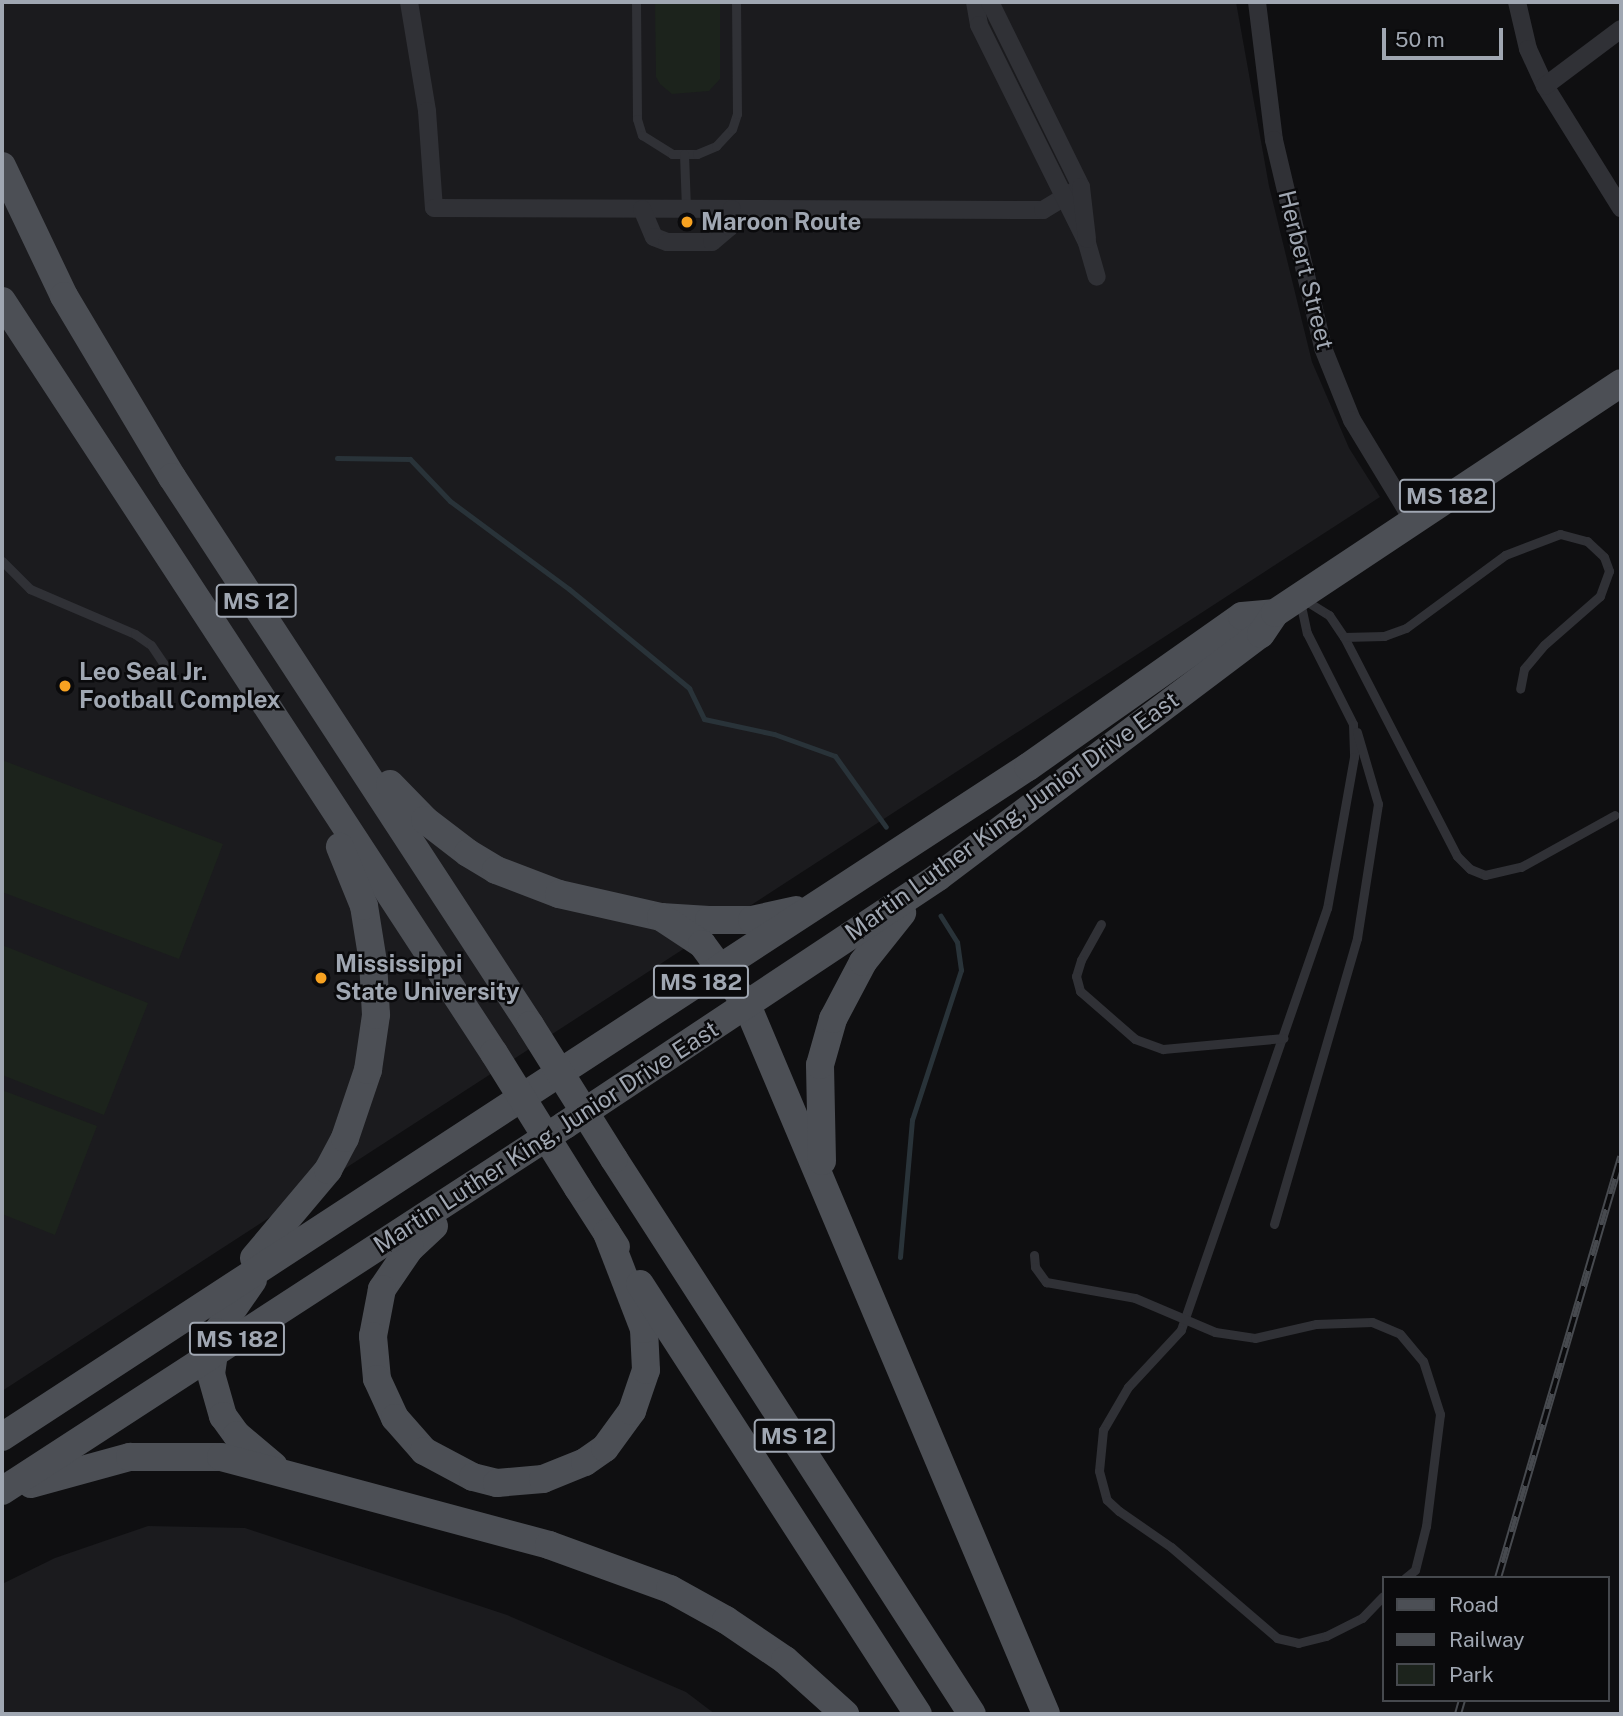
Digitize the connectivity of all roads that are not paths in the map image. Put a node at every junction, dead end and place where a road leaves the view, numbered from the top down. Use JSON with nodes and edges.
{"nodes":[{"id":1,"x":410,"y":2,"type":"edge"},
{"id":2,"x":636,"y":2,"type":"edge"},
{"id":3,"x":736,"y":2,"type":"edge"},
{"id":4,"x":975,"y":2,"type":"edge"},
{"id":5,"x":990,"y":2,"type":"edge"},
{"id":6,"x":1258,"y":2,"type":"edge"},
{"id":7,"x":1517,"y":2,"type":"edge"},
{"id":8,"x":1621,"y":29,"type":"edge"},
{"id":9,"x":1545,"y":86,"type":"junction"},
{"id":10,"x":684,"y":154,"type":"junction"},
{"id":11,"x":2,"y":166,"type":"edge"},
{"id":12,"x":1081,"y":187,"type":"junction"},
{"id":13,"x":1064,"y":200,"type":"junction"},
{"id":14,"x":1621,"y":208,"type":"edge"},
{"id":15,"x":642,"y":209,"type":"junction"},
{"id":16,"x":686,"y":209,"type":"junction"},
{"id":17,"x":732,"y":209,"type":"junction"},
{"id":18,"x":1087,"y":243,"type":"junction"},
{"id":19,"x":1097,"y":277,"type":"dead end"},
{"id":20,"x":2,"y":280,"type":"edge"},
{"id":21,"x":2,"y":301,"type":"edge"},
{"id":22,"x":44,"y":364,"type":"junction"},
{"id":23,"x":1621,"y":383,"type":"edge"},
{"id":24,"x":1412,"y":519,"type":"junction"},
{"id":25,"x":2,"y":561,"type":"edge"},
{"id":26,"x":1299,"y":596,"type":"junction"},
{"id":27,"x":1275,"y":613,"type":"junction"},
{"id":28,"x":265,"y":614,"type":"junction"},
{"id":29,"x":1344,"y":637,"type":"junction"},
{"id":30,"x":166,"y":667,"type":"dead end"},
{"id":31,"x":1520,"y":689,"type":"dead end"},
{"id":32,"x":1353,"y":724,"type":"junction"},
{"id":33,"x":276,"y":725,"type":"junction"},
{"id":34,"x":1615,"y":815,"type":"dead end"},
{"id":35,"x":938,"y":877,"type":"junction"},
{"id":36,"x":816,"y":905,"type":"junction"},
{"id":37,"x":661,"y":917,"type":"junction"},
{"id":38,"x":1101,"y":924,"type":"dead end"},
{"id":39,"x":719,"y":970,"type":"junction"},
{"id":40,"x":747,"y":1005,"type":"junction"},
{"id":41,"x":1283,"y":1038,"type":"junction"},
{"id":42,"x":472,"y":1186,"type":"junction"},
{"id":43,"x":831,"y":1205,"type":"junction"},
{"id":44,"x":1274,"y":1224,"type":"dead end"},
{"id":45,"x":607,"y":1233,"type":"junction"},
{"id":46,"x":1034,"y":1255,"type":"dead end"},
{"id":47,"x":266,"y":1264,"type":"junction"},
{"id":48,"x":217,"y":1295,"type":"junction"},
{"id":49,"x":1185,"y":1318,"type":"junction"},
{"id":50,"x":212,"y":1356,"type":"junction"},
{"id":51,"x":2,"y":1437,"type":"edge"},
{"id":52,"x":282,"y":1472,"type":"junction"},
{"id":53,"x":2,"y":1492,"type":"edge"},
{"id":54,"x":1408,"y":1576,"type":"edge"},
{"id":55,"x":1382,"y":1597,"type":"edge"},
{"id":56,"x":845,"y":1714,"type":"edge"},
{"id":57,"x":918,"y":1714,"type":"edge"},
{"id":58,"x":972,"y":1714,"type":"edge"},
{"id":59,"x":1046,"y":1714,"type":"edge"}],
"edges":[{"from":1,"to":15,"type":"street"},
{"from":2,"to":10,"type":"lane"},
{"from":3,"to":10,"type":"lane"},
{"from":4,"to":13,"type":"street"},
{"from":5,"to":12,"type":"street"},
{"from":6,"to":24,"type":"street","name":"Herbert Street"},
{"from":7,"to":9,"type":"street"},
{"from":8,"to":9,"type":"street"},
{"from":9,"to":14,"type":"street"},
{"from":10,"to":16,"type":"lane"},
{"from":11,"to":28,"type":"main road","number":"MS 12"},
{"from":12,"to":13,"type":"street"},
{"from":12,"to":18,"type":"street"},
{"from":13,"to":17,"type":"street"},
{"from":13,"to":18,"type":"street"},
{"from":15,"to":16,"type":"street"},
{"from":15,"to":17,"type":"street"},
{"from":16,"to":17,"type":"street"},
{"from":18,"to":19,"type":"street"},
{"from":20,"to":22,"type":"main road","number":"MS 12"},
{"from":21,"to":22,"type":"main road"},
{"from":22,"to":33,"type":"main road","number":"MS 12"},
{"from":23,"to":24,"type":"main road","name":"Martin Luther King, Junior Drive East","number":"MS 182"},
{"from":24,"to":26,"type":"main road","name":"Martin Luther King, Junior Drive East","number":"MS 182"},
{"from":25,"to":30,"type":"lane"},
{"from":26,"to":27,"type":"main road","name":"Martin Luther King, Junior Drive East","number":"MS 182"},
{"from":26,"to":29,"type":"lane"},
{"from":26,"to":32,"type":"lane"},
{"from":27,"to":35,"type":"main road","name":"Martin Luther King, Junior Drive East","number":"MS 182"},
{"from":27,"to":36,"type":"main road","name":"Martin Luther King, Junior Drive East","number":"MS 182"},
{"from":28,"to":37,"type":"main road"},
{"from":28,"to":58,"type":"main road","number":"MS 12","bridge":true},
{"from":29,"to":31,"type":"lane"},
{"from":29,"to":34,"type":"lane"},
{"from":32,"to":41,"type":"lane"},
{"from":32,"to":44,"type":"lane"},
{"from":33,"to":45,"type":"main road","number":"MS 12","bridge":true},
{"from":33,"to":48,"type":"main road"},
{"from":35,"to":40,"type":"main road","name":"Martin Luther King, Junior Drive East","number":"MS 182"},
{"from":35,"to":43,"type":"main road"},
{"from":36,"to":37,"type":"main road"},
{"from":36,"to":39,"type":"main road","name":"Martin Luther King, Junior Drive East","number":"MS 182"},
{"from":37,"to":39,"type":"main road"},
{"from":38,"to":41,"type":"lane"},
{"from":39,"to":40,"type":"main road"},
{"from":39,"to":47,"type":"main road","name":"Martin Luther King, Junior Drive East","number":"MS 182"},
{"from":40,"to":42,"type":"main road","name":"Martin Luther King, Junior Drive East","number":"MS 182"},
{"from":40,"to":43,"type":"main road"},
{"from":41,"to":49,"type":"lane"},
{"from":42,"to":45,"type":"main road"},
{"from":42,"to":50,"type":"main road","name":"Martin Luther King, Junior Drive East","number":"MS 182"},
{"from":43,"to":59,"type":"main road"},
{"from":45,"to":57,"type":"main road","number":"MS 12"},
{"from":46,"to":49,"type":"lane"},
{"from":47,"to":48,"type":"main road","name":"Martin Luther King, Junior Drive East","number":"MS 182"},
{"from":47,"to":50,"type":"main road"},
{"from":48,"to":51,"type":"main road","name":"Martin Luther King, Junior Drive East","number":"MS 182"},
{"from":49,"to":54,"type":"lane"},
{"from":49,"to":55,"type":"lane"},
{"from":50,"to":52,"type":"main road"},
{"from":50,"to":53,"type":"main road","name":"Martin Luther King, Junior Drive East","number":"MS 182"},
{"from":52,"to":53,"type":"main road"},
{"from":52,"to":56,"type":"main road"}]}
